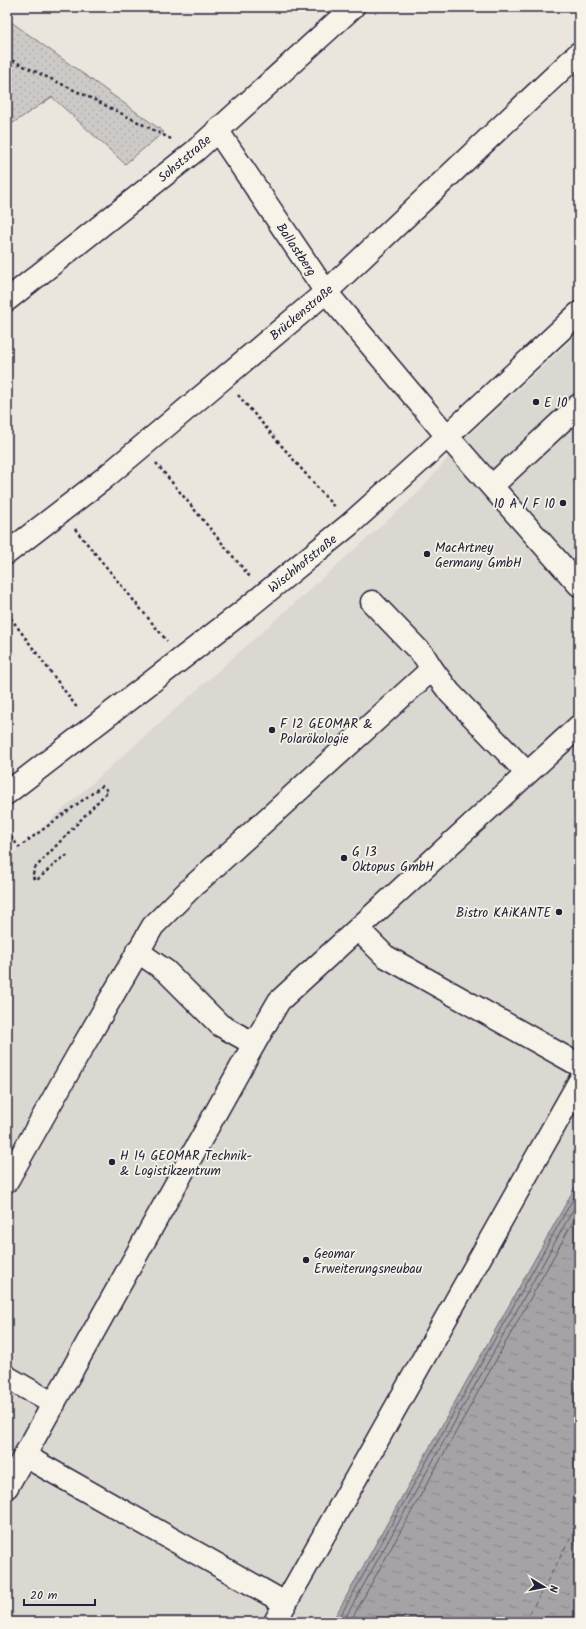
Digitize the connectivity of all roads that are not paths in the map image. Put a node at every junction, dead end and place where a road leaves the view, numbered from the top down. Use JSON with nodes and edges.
{"nodes":[{"id":1,"x":353,"y":7,"type":"edge"},
{"id":2,"x":579,"y":53,"type":"edge"},
{"id":3,"x":217,"y":130,"type":"junction"},
{"id":4,"x":326,"y":292,"type":"junction"},
{"id":5,"x":7,"y":300,"type":"edge"},
{"id":6,"x":579,"y":313,"type":"edge"},
{"id":7,"x":579,"y":405,"type":"edge"},
{"id":8,"x":447,"y":436,"type":"junction"},
{"id":9,"x":492,"y":486,"type":"junction"},
{"id":10,"x":7,"y":553,"type":"edge"},
{"id":11,"x":579,"y":585,"type":"edge"},
{"id":12,"x":372,"y":602,"type":"dead end"},
{"id":13,"x":432,"y":669,"type":"junction"},
{"id":14,"x":579,"y":726,"type":"edge"},
{"id":15,"x":527,"y":773,"type":"junction"},
{"id":16,"x":7,"y":793,"type":"edge"},
{"id":17,"x":358,"y":929,"type":"junction"},
{"id":18,"x":137,"y":952,"type":"junction"},
{"id":19,"x":254,"y":1044,"type":"junction"},
{"id":20,"x":579,"y":1065,"type":"edge"},
{"id":21,"x":579,"y":1082,"type":"edge"},
{"id":22,"x":7,"y":1181,"type":"edge"},
{"id":23,"x":7,"y":1377,"type":"edge"},
{"id":24,"x":54,"y":1404,"type":"junction"},
{"id":25,"x":25,"y":1456,"type":"junction"},
{"id":26,"x":7,"y":1488,"type":"edge"},
{"id":27,"x":285,"y":1603,"type":"junction"},
{"id":28,"x":274,"y":1622,"type":"edge"}],
"edges":[{"from":1,"to":3,"type":"street","name":"Sohststraße"},
{"from":2,"to":4,"type":"street","name":"Brückenstraße"},
{"from":3,"to":4,"type":"street","name":"Ballastberg"},
{"from":3,"to":5,"type":"street","name":"Sohststraße"},
{"from":4,"to":8,"type":"street","name":"Ballastberg"},
{"from":4,"to":10,"type":"street","name":"Brückenstraße"},
{"from":6,"to":8,"type":"street","name":"Wischhofstraße"},
{"from":7,"to":9,"type":"street"},
{"from":8,"to":9,"type":"street","name":"Ballastberg"},
{"from":8,"to":16,"type":"street","name":"Wischhofstraße"},
{"from":9,"to":11,"type":"street","name":"Ballastberg"},
{"from":12,"to":13,"type":"street"},
{"from":13,"to":15,"type":"street"},
{"from":13,"to":18,"type":"street"},
{"from":14,"to":15,"type":"street"},
{"from":15,"to":17,"type":"street"},
{"from":17,"to":19,"type":"street"},
{"from":17,"to":20,"type":"street"},
{"from":18,"to":19,"type":"street"},
{"from":18,"to":22,"type":"street"},
{"from":19,"to":24,"type":"street"},
{"from":21,"to":27,"type":"street"},
{"from":23,"to":24,"type":"street"},
{"from":24,"to":25,"type":"street"},
{"from":25,"to":26,"type":"street"},
{"from":25,"to":27,"type":"street"},
{"from":27,"to":28,"type":"street"}]}
